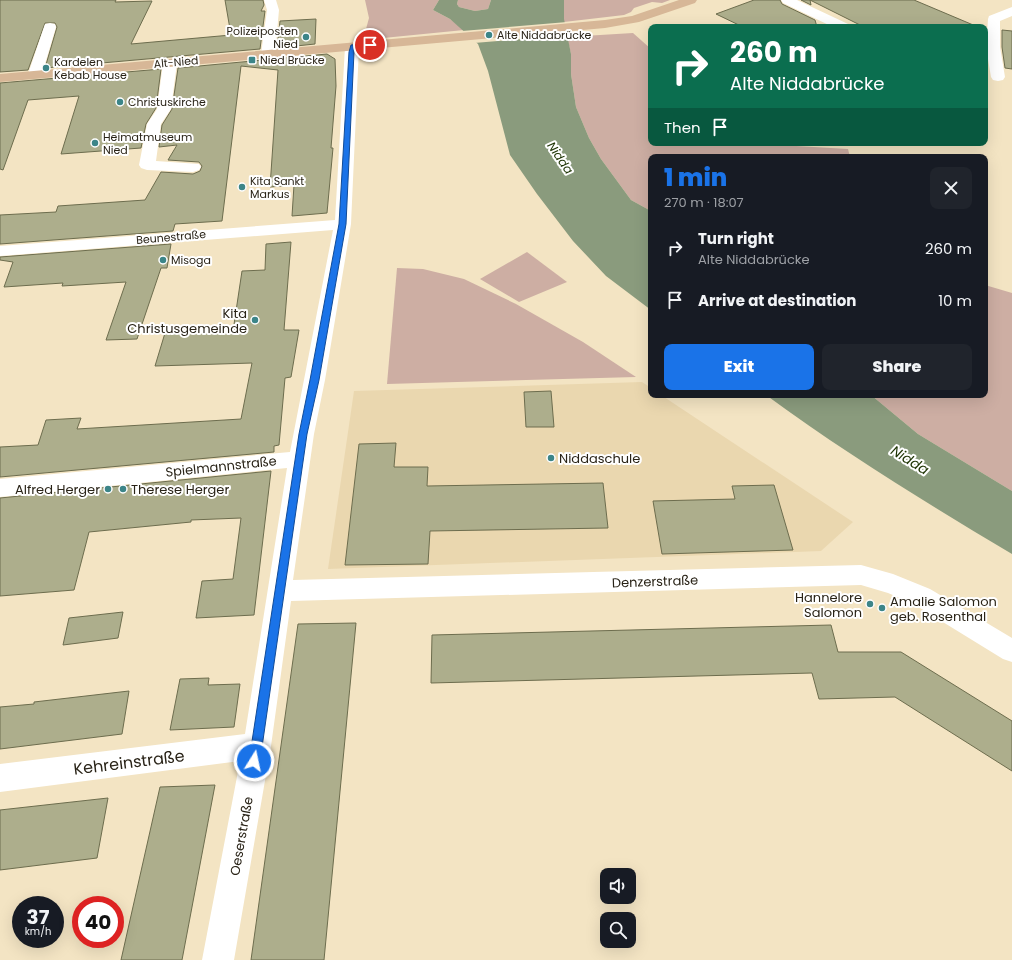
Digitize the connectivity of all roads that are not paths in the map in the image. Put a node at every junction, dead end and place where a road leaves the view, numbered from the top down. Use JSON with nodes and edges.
{"nodes":[{"id":1,"x":270,"y":0,"type":"edge"},
{"id":2,"x":691,"y":0,"type":"edge"},
{"id":3,"x":787,"y":0,"type":"edge"},
{"id":4,"x":1002,"y":0,"type":"edge"},
{"id":5,"x":1012,"y":4,"type":"edge"},
{"id":6,"x":1012,"y":11,"type":"edge"},
{"id":7,"x":837,"y":24,"type":"edge"},
{"id":8,"x":50,"y":27,"type":"dead end"},
{"id":9,"x":352,"y":46,"type":"junction"},
{"id":10,"x":989,"y":46,"type":"edge"},
{"id":11,"x":268,"y":54,"type":"junction"},
{"id":12,"x":170,"y":63,"type":"junction"},
{"id":13,"x":35,"y":74,"type":"junction"},
{"id":14,"x":998,"y":77,"type":"dead end"},
{"id":15,"x":0,"y":78,"type":"edge"},
{"id":16,"x":193,"y":167,"type":"dead end"},
{"id":17,"x":343,"y":224,"type":"junction"},
{"id":18,"x":0,"y":251,"type":"edge"},
{"id":19,"x":300,"y":459,"type":"junction"},
{"id":20,"x":0,"y":488,"type":"edge"},
{"id":21,"x":279,"y":591,"type":"junction"},
{"id":22,"x":1012,"y":652,"type":"edge"},
{"id":23,"x":257,"y":746,"type":"junction"},
{"id":24,"x":0,"y":778,"type":"edge"},
{"id":25,"x":218,"y":960,"type":"edge"}],
"edges":[{"from":1,"to":11,"type":"street"},
{"from":2,"to":9,"type":"main road"},
{"from":3,"to":7,"type":"street"},
{"from":4,"to":5,"type":"street"},
{"from":6,"to":10,"type":"street"},
{"from":8,"to":13,"type":"street"},
{"from":9,"to":11,"type":"main road","name":"Alt-Nied"},
{"from":9,"to":17,"type":"street","name":"Oeserstraße"},
{"from":10,"to":14,"type":"street"},
{"from":11,"to":12,"type":"main road","name":"Alt-Nied"},
{"from":12,"to":13,"type":"main road","name":"Alt-Nied"},
{"from":12,"to":16,"type":"street"},
{"from":13,"to":15,"type":"main road","name":"Alt-Nied"},
{"from":17,"to":18,"type":"street","name":"Beunestraße"},
{"from":17,"to":19,"type":"street","name":"Oeserstraße"},
{"from":19,"to":20,"type":"street","name":"Spielmannstraße"},
{"from":19,"to":21,"type":"street","name":"Oeserstraße"},
{"from":21,"to":22,"type":"street","name":"Denzerstraße"},
{"from":21,"to":23,"type":"street","name":"Oeserstraße"},
{"from":23,"to":24,"type":"street","name":"Kehreinstraße"},
{"from":23,"to":25,"type":"street","name":"Oeserstraße"}]}
